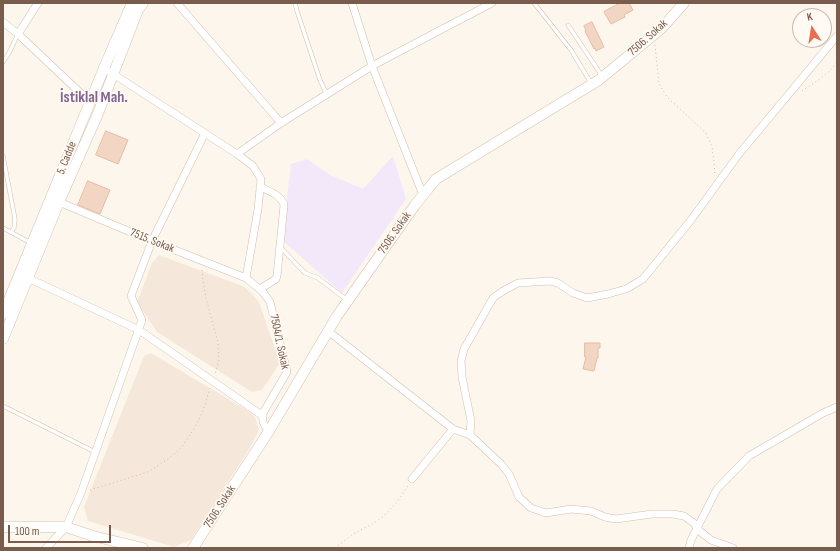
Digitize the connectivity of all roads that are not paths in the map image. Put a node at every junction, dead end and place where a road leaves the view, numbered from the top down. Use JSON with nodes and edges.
{"nodes":[{"id":1,"x":38,"y":3,"type":"edge"},
{"id":2,"x":132,"y":3,"type":"edge"},
{"id":3,"x":143,"y":3,"type":"edge"},
{"id":4,"x":177,"y":3,"type":"edge"},
{"id":5,"x":295,"y":3,"type":"edge"},
{"id":6,"x":352,"y":3,"type":"edge"},
{"id":7,"x":492,"y":3,"type":"edge"},
{"id":8,"x":534,"y":3,"type":"edge"},
{"id":9,"x":684,"y":3,"type":"edge"},
{"id":10,"x":3,"y":22,"type":"edge"},
{"id":11,"x":568,"y":25,"type":"dead end"},
{"id":12,"x":18,"y":34,"type":"junction"},
{"id":13,"x":837,"y":36,"type":"edge"},
{"id":14,"x":3,"y":62,"type":"edge"},
{"id":15,"x":372,"y":66,"type":"junction"},
{"id":16,"x":104,"y":68,"type":"junction"},
{"id":17,"x":113,"y":74,"type":"junction"},
{"id":18,"x":603,"y":77,"type":"junction"},
{"id":19,"x":592,"y":84,"type":"junction"},
{"id":20,"x":327,"y":94,"type":"junction"},
{"id":21,"x":90,"y":102,"type":"junction"},
{"id":22,"x":281,"y":123,"type":"junction"},
{"id":23,"x":205,"y":133,"type":"junction"},
{"id":24,"x":237,"y":154,"type":"junction"},
{"id":25,"x":3,"y":156,"type":"edge"},
{"id":26,"x":260,"y":187,"type":"junction"},
{"id":27,"x":423,"y":195,"type":"junction"},
{"id":28,"x":59,"y":202,"type":"junction"},
{"id":29,"x":3,"y":228,"type":"edge"},
{"id":30,"x":12,"y":232,"type":"junction"},
{"id":31,"x":152,"y":241,"type":"junction"},
{"id":32,"x":32,"y":244,"type":"junction"},
{"id":33,"x":280,"y":247,"type":"junction"},
{"id":34,"x":28,"y":278,"type":"junction"},
{"id":35,"x":246,"y":278,"type":"junction"},
{"id":36,"x":260,"y":289,"type":"junction"},
{"id":37,"x":347,"y":300,"type":"junction"},
{"id":38,"x":3,"y":314,"type":"edge"},
{"id":39,"x":139,"y":330,"type":"junction"},
{"id":40,"x":328,"y":331,"type":"junction"},
{"id":41,"x":3,"y":339,"type":"edge"},
{"id":42,"x":3,"y":406,"type":"edge"},
{"id":43,"x":837,"y":407,"type":"edge"},
{"id":44,"x":263,"y":416,"type":"junction"},
{"id":45,"x":453,"y":429,"type":"junction"},
{"id":46,"x":269,"y":431,"type":"junction"},
{"id":47,"x":470,"y":435,"type":"junction"},
{"id":48,"x":95,"y":452,"type":"junction"},
{"id":49,"x":412,"y":479,"type":"road end"},
{"id":50,"x":3,"y":527,"type":"edge"},
{"id":51,"x":66,"y":527,"type":"junction"},
{"id":52,"x":694,"y":534,"type":"junction"},
{"id":53,"x":46,"y":548,"type":"edge"},
{"id":54,"x":143,"y":548,"type":"edge"},
{"id":55,"x":193,"y":548,"type":"edge"},
{"id":56,"x":690,"y":548,"type":"edge"},
{"id":57,"x":733,"y":548,"type":"edge"}],
"edges":[{"from":1,"to":12,"type":"street"},
{"from":2,"to":16,"type":"street","name":"5. Cadde"},
{"from":3,"to":17,"type":"street"},
{"from":4,"to":22,"type":"street"},
{"from":5,"to":20,"type":"lane"},
{"from":6,"to":15,"type":"street"},
{"from":7,"to":15,"type":"street"},
{"from":8,"to":19,"type":"lane"},
{"from":9,"to":18,"type":"street","name":"7506. Sokak"},
{"from":10,"to":12,"type":"street"},
{"from":11,"to":18,"type":"lane"},
{"from":12,"to":14,"type":"lane"},
{"from":12,"to":21,"type":"street"},
{"from":13,"to":47,"type":"street"},
{"from":15,"to":20,"type":"street"},
{"from":15,"to":27,"type":"street"},
{"from":16,"to":17,"type":"street"},
{"from":16,"to":21,"type":"street","name":"5. Cadde"},
{"from":17,"to":23,"type":"street"},
{"from":17,"to":28,"type":"street"},
{"from":18,"to":19,"type":"street","name":"7506. Sokak"},
{"from":19,"to":27,"type":"street","name":"7506. Sokak"},
{"from":20,"to":22,"type":"street"},
{"from":21,"to":32,"type":"street","name":"5. Cadde"},
{"from":22,"to":24,"type":"street"},
{"from":23,"to":24,"type":"street"},
{"from":23,"to":31,"type":"street"},
{"from":24,"to":26,"type":"street"},
{"from":25,"to":30,"type":"lane"},
{"from":26,"to":33,"type":"street"},
{"from":26,"to":35,"type":"street"},
{"from":27,"to":37,"type":"street","name":"7506. Sokak"},
{"from":28,"to":31,"type":"street","name":"7515. Sokak"},
{"from":28,"to":34,"type":"street"},
{"from":29,"to":30,"type":"lane"},
{"from":30,"to":32,"type":"lane"},
{"from":31,"to":35,"type":"street","name":"7515. Sokak"},
{"from":31,"to":39,"type":"street"},
{"from":32,"to":38,"type":"street","name":"5. Cadde"},
{"from":33,"to":36,"type":"street"},
{"from":33,"to":37,"type":"lane"},
{"from":34,"to":39,"type":"street"},
{"from":34,"to":41,"type":"street"},
{"from":35,"to":36,"type":"street","name":"7504/1. Sokak"},
{"from":36,"to":44,"type":"street","name":"7504/1. Sokak"},
{"from":37,"to":40,"type":"street","name":"7506. Sokak"},
{"from":39,"to":44,"type":"street"},
{"from":39,"to":48,"type":"street"},
{"from":40,"to":45,"type":"street"},
{"from":40,"to":46,"type":"street","name":"7506. Sokak"},
{"from":42,"to":48,"type":"lane"},
{"from":43,"to":52,"type":"street"},
{"from":44,"to":46,"type":"street"},
{"from":45,"to":47,"type":"street"},
{"from":45,"to":49,"type":"street"},
{"from":46,"to":55,"type":"street","name":"7506. Sokak"},
{"from":47,"to":52,"type":"street"},
{"from":48,"to":51,"type":"street"},
{"from":50,"to":51,"type":"street"},
{"from":51,"to":53,"type":"street"},
{"from":51,"to":54,"type":"street"},
{"from":52,"to":56,"type":"street"},
{"from":52,"to":57,"type":"street"}]}
